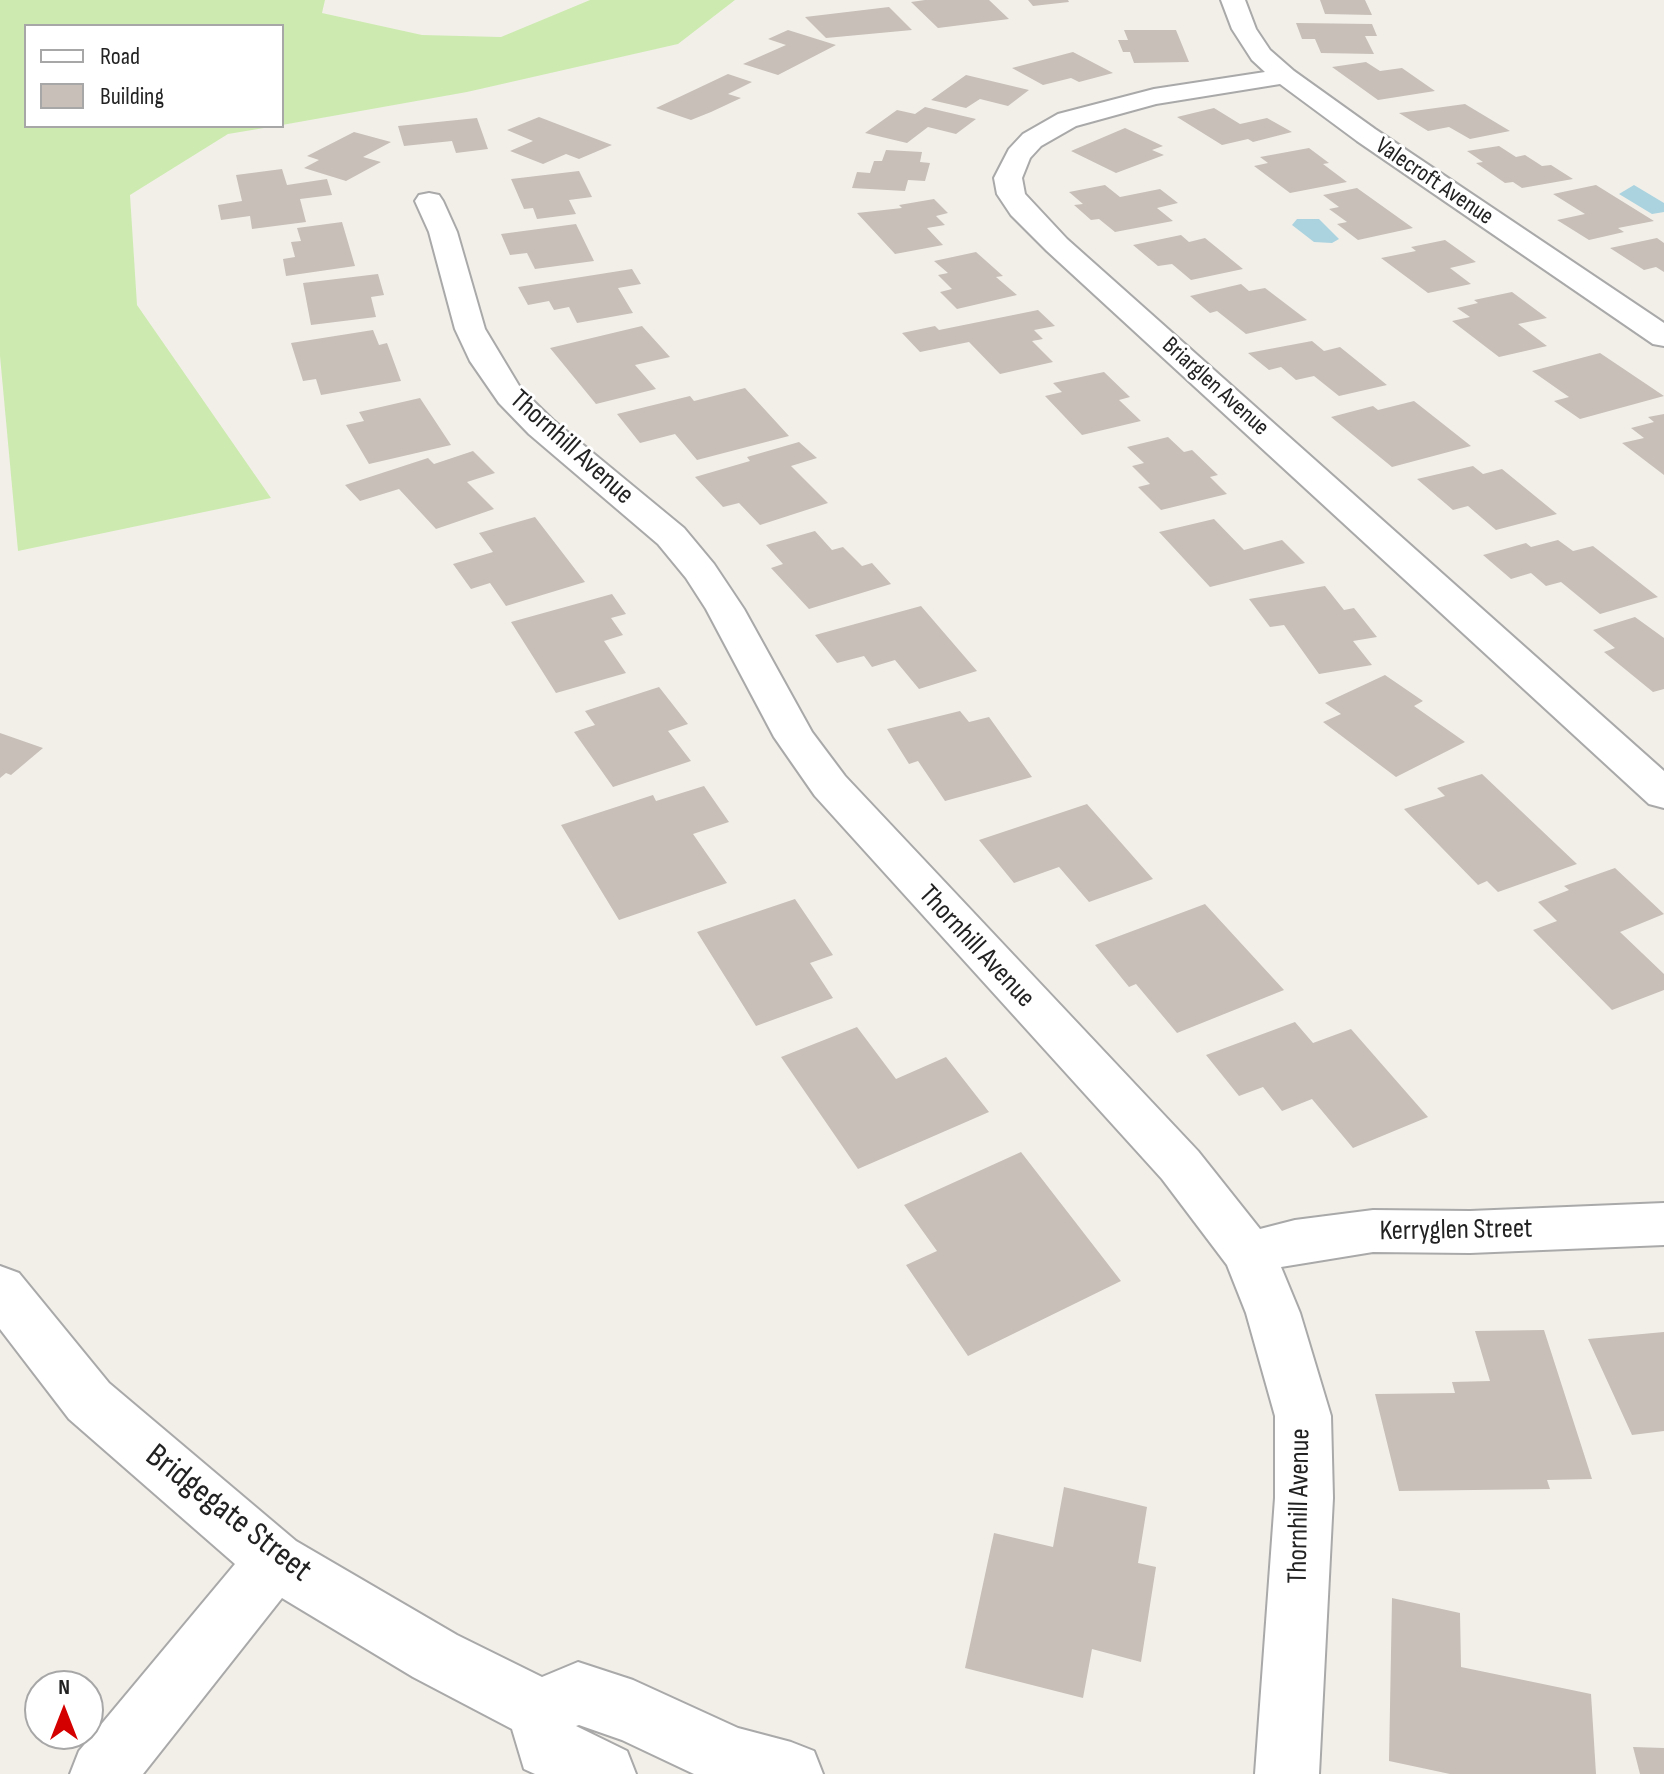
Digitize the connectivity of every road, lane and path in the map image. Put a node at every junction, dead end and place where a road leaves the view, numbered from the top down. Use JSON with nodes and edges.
{"nodes":[{"id":1,"x":1233,"y":0,"type":"edge"},
{"id":2,"x":1285,"y":76,"type":"junction"},
{"id":3,"x":429,"y":201,"type":"dead end"},
{"id":4,"x":1664,"y":337,"type":"edge"},
{"id":5,"x":1664,"y":794,"type":"edge"},
{"id":6,"x":1664,"y":1224,"type":"edge"},
{"id":7,"x":1249,"y":1254,"type":"junction"},
{"id":8,"x":0,"y":1289,"type":"edge"},
{"id":9,"x":275,"y":1561,"type":"junction"},
{"id":10,"x":540,"y":1710,"type":"junction"},
{"id":11,"x":742,"y":1769,"type":"edge"},
{"id":12,"x":102,"y":1774,"type":"edge"},
{"id":13,"x":604,"y":1774,"type":"edge"},
{"id":14,"x":1287,"y":1774,"type":"edge"}],
"edges":[{"from":1,"to":2,"type":"street","name":"Valecroft Avenue"},
{"from":2,"to":4,"type":"street","name":"Valecroft Avenue"},
{"from":2,"to":5,"type":"street","name":"Briarglen Avenue"},
{"from":3,"to":7,"type":"street","name":"Thornhill Avenue"},
{"from":6,"to":7,"type":"street","name":"Kerryglen Street"},
{"from":7,"to":14,"type":"street","name":"Thornhill Avenue"},
{"from":8,"to":9,"type":"street","name":"Bridgegate Street"},
{"from":9,"to":10,"type":"street","name":"Bridgegate Street"},
{"from":9,"to":12,"type":"street"},
{"from":10,"to":11,"type":"street"},
{"from":10,"to":13,"type":"street"}]}
